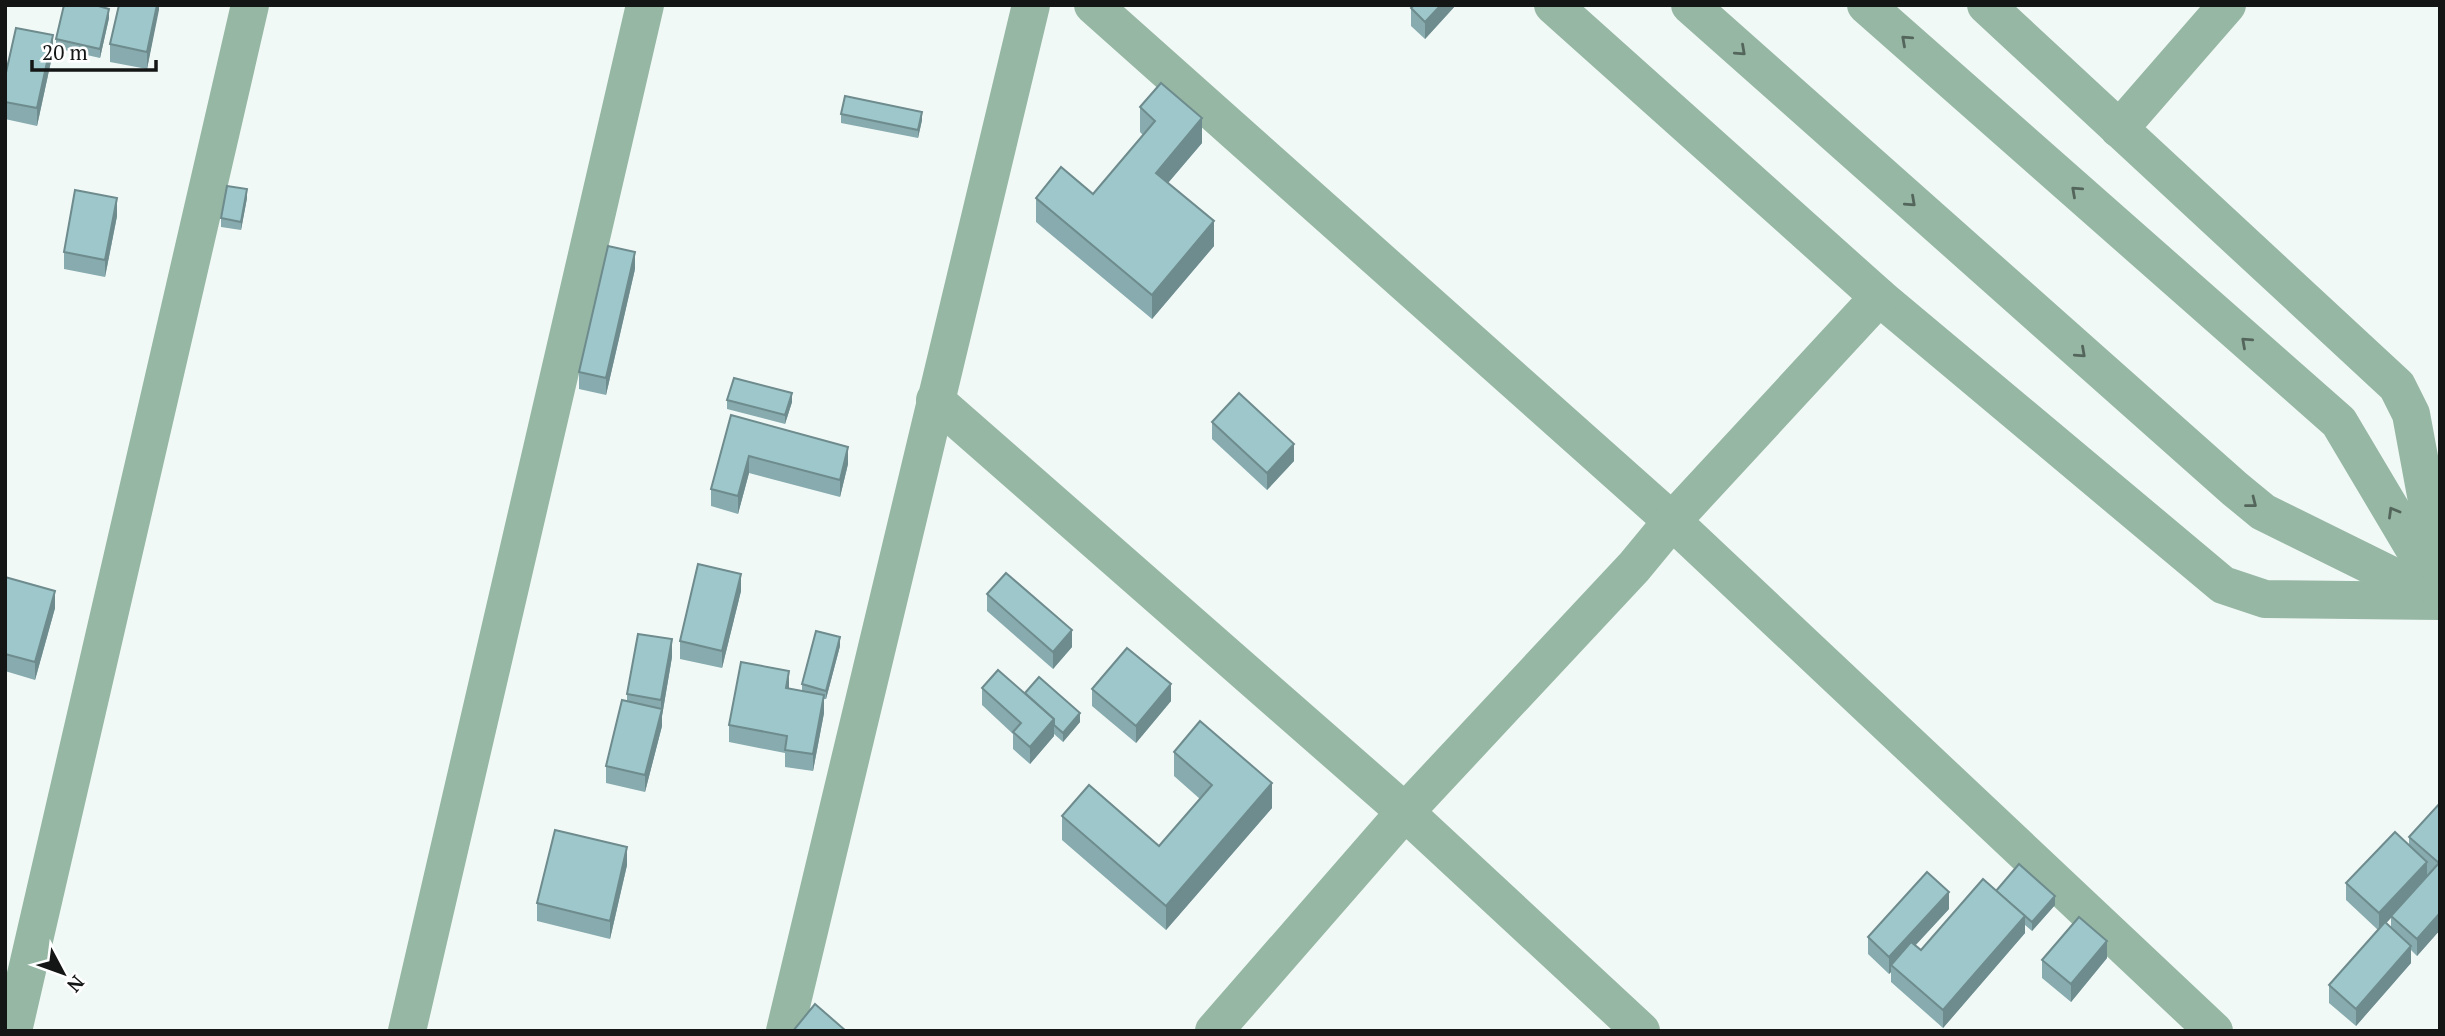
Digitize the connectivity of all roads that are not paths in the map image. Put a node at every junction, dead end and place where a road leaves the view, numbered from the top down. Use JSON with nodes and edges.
{"nodes":[{"id":1,"x":250,"y":5,"type":"edge"},
{"id":2,"x":645,"y":5,"type":"edge"},
{"id":3,"x":1031,"y":5,"type":"edge"},
{"id":4,"x":1093,"y":5,"type":"edge"},
{"id":5,"x":1553,"y":5,"type":"edge"},
{"id":6,"x":1690,"y":5,"type":"edge"},
{"id":7,"x":1866,"y":5,"type":"edge"},
{"id":8,"x":1986,"y":5,"type":"edge"},
{"id":9,"x":2227,"y":5,"type":"edge"},
{"id":10,"x":2119,"y":129,"type":"junction"},
{"id":11,"x":1878,"y":297,"type":"junction"},
{"id":12,"x":935,"y":400,"type":"junction"},
{"id":13,"x":1671,"y":521,"type":"junction"},
{"id":14,"x":2440,"y":572,"type":"edge"},
{"id":15,"x":2440,"y":592,"type":"edge"},
{"id":16,"x":2440,"y":600,"type":"edge"},
{"id":17,"x":1405,"y":812,"type":"junction"},
{"id":18,"x":13,"y":1031,"type":"edge"},
{"id":19,"x":407,"y":1031,"type":"edge"},
{"id":20,"x":785,"y":1031,"type":"edge"},
{"id":21,"x":1214,"y":1031,"type":"edge"},
{"id":22,"x":1641,"y":1031,"type":"edge"},
{"id":23,"x":2214,"y":1031,"type":"edge"}],
"edges":[{"from":1,"to":18,"type":"street"},
{"from":2,"to":19,"type":"street"},
{"from":3,"to":12,"type":"street"},
{"from":4,"to":13,"type":"street"},
{"from":5,"to":11,"type":"street"},
{"from":6,"to":16,"type":"street","one_way":true},
{"from":15,"to":7,"type":"street","one_way":true},
{"from":8,"to":10,"type":"street"},
{"from":9,"to":10,"type":"street"},
{"from":10,"to":14,"type":"street"},
{"from":11,"to":13,"type":"street"},
{"from":11,"to":16,"type":"street"},
{"from":12,"to":17,"type":"street"},
{"from":12,"to":20,"type":"street"},
{"from":13,"to":17,"type":"street"},
{"from":13,"to":23,"type":"street"},
{"from":17,"to":21,"type":"street"},
{"from":17,"to":22,"type":"street"}]}
